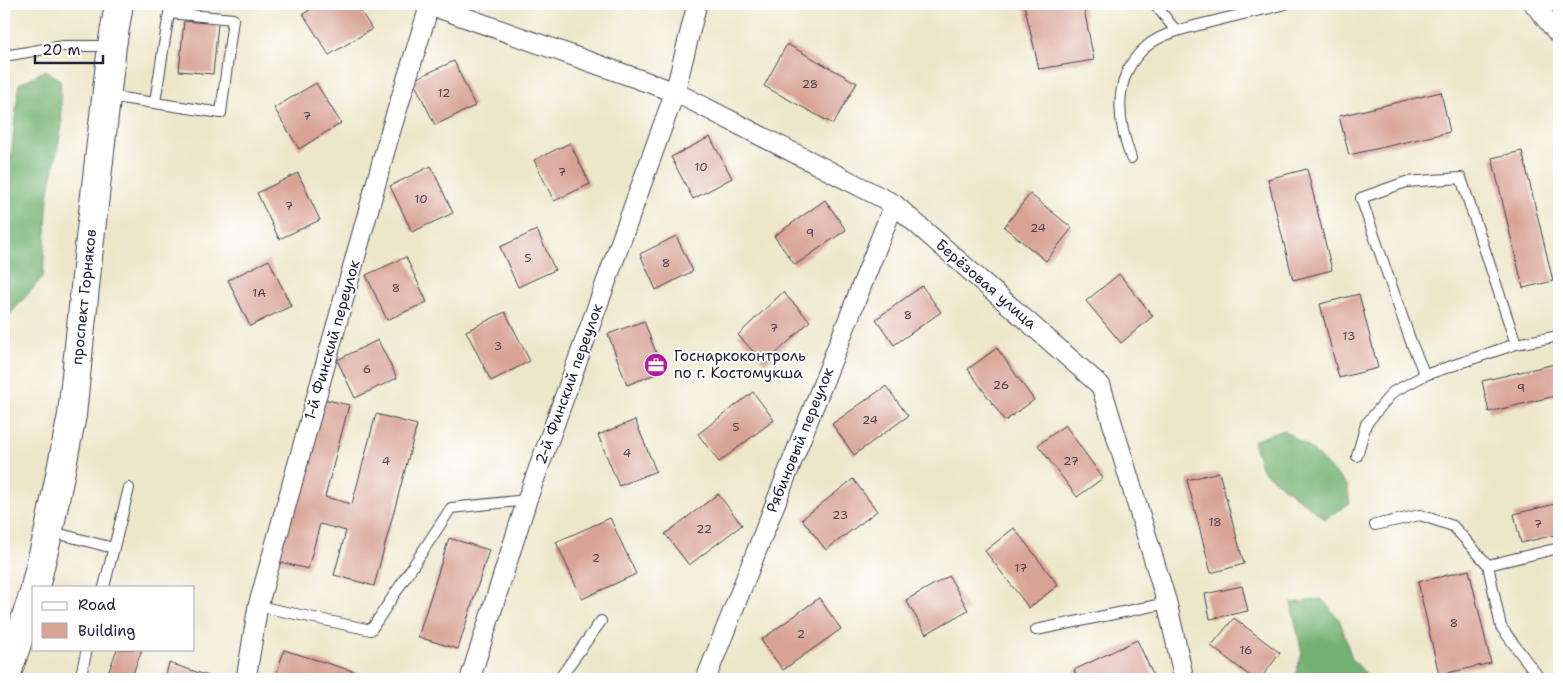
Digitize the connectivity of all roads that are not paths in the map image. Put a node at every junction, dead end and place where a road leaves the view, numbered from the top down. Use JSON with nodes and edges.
{"nodes":[{"id":1,"x":119,"y":4,"type":"edge"},
{"id":2,"x":430,"y":4,"type":"edge"},
{"id":3,"x":697,"y":4,"type":"edge"},
{"id":4,"x":1155,"y":4,"type":"edge"},
{"id":5,"x":1285,"y":4,"type":"edge"},
{"id":6,"x":1534,"y":4,"type":"edge"},
{"id":7,"x":1176,"y":31,"type":"junction"},
{"id":8,"x":1559,"y":35,"type":"edge"},
{"id":9,"x":112,"y":46,"type":"junction"},
{"id":10,"x":4,"y":56,"type":"edge"},
{"id":11,"x":675,"y":92,"type":"junction"},
{"id":12,"x":107,"y":96,"type":"junction"},
{"id":13,"x":155,"y":102,"type":"junction"},
{"id":14,"x":1131,"y":158,"type":"dead end"},
{"id":15,"x":894,"y":204,"type":"junction"},
{"id":16,"x":1559,"y":336,"type":"edge"},
{"id":17,"x":1516,"y":344,"type":"junction"},
{"id":18,"x":1425,"y":375,"type":"junction"},
{"id":19,"x":1357,"y":456,"type":"dead end"},
{"id":20,"x":128,"y":488,"type":"dead end"},
{"id":21,"x":527,"y":500,"type":"junction"},
{"id":22,"x":1375,"y":526,"type":"dead end"},
{"id":23,"x":49,"y":530,"type":"junction"},
{"id":24,"x":113,"y":548,"type":"junction"},
{"id":25,"x":1559,"y":548,"type":"edge"},
{"id":26,"x":1488,"y":565,"type":"junction"},
{"id":27,"x":35,"y":586,"type":"edge"},
{"id":28,"x":104,"y":586,"type":"edge"},
{"id":29,"x":32,"y":599,"type":"edge"},
{"id":30,"x":1167,"y":603,"type":"junction"},
{"id":31,"x":258,"y":606,"type":"junction"},
{"id":32,"x":601,"y":622,"type":"dead end"},
{"id":33,"x":1036,"y":630,"type":"dead end"},
{"id":34,"x":87,"y":650,"type":"edge"},
{"id":35,"x":705,"y":678,"type":"edge"},
{"id":36,"x":5,"y":679,"type":"edge"},
{"id":37,"x":80,"y":679,"type":"edge"},
{"id":38,"x":246,"y":679,"type":"edge"},
{"id":39,"x":470,"y":679,"type":"edge"},
{"id":40,"x":559,"y":679,"type":"edge"},
{"id":41,"x":1184,"y":679,"type":"edge"},
{"id":42,"x":1540,"y":679,"type":"edge"}],
"edges":[{"from":1,"to":9,"type":"main road","name":"проспект Горняков"},
{"from":2,"to":11,"type":"street","name":"Берёзовая улица"},
{"from":2,"to":31,"type":"street","name":"1-й Финский переулок"},
{"from":3,"to":11,"type":"street"},
{"from":4,"to":7,"type":"lane"},
{"from":5,"to":7,"type":"lane"},
{"from":6,"to":8,"type":"street"},
{"from":7,"to":14,"type":"lane"},
{"from":9,"to":10,"type":"lane"},
{"from":9,"to":12,"type":"main road","name":"проспект Горняков"},
{"from":11,"to":15,"type":"street","name":"Берёзовая улица"},
{"from":11,"to":21,"type":"street","name":"2-й Финский переулок"},
{"from":12,"to":13,"type":"lane"},
{"from":12,"to":23,"type":"main road","name":"проспект Горняков"},
{"from":13,"to":13,"type":"lane"},
{"from":15,"to":30,"type":"street","name":"Берёзовая улица"},
{"from":15,"to":35,"type":"street","name":"Рябиновый переулок"},
{"from":16,"to":17,"type":"lane"},
{"from":17,"to":18,"type":"lane"},
{"from":17,"to":18,"type":"lane"},
{"from":18,"to":19,"type":"lane"},
{"from":20,"to":24,"type":"lane"},
{"from":21,"to":31,"type":"lane"},
{"from":21,"to":39,"type":"street","name":"2-й Финский переулок"},
{"from":22,"to":26,"type":"lane"},
{"from":23,"to":24,"type":"lane"},
{"from":23,"to":27,"type":"main road","name":"проспект Горняков"},
{"from":24,"to":28,"type":"lane"},
{"from":25,"to":26,"type":"lane"},
{"from":26,"to":42,"type":"lane"},
{"from":29,"to":36,"type":"main road"},
{"from":30,"to":33,"type":"lane"},
{"from":30,"to":41,"type":"street","name":"Берёзовая улица"},
{"from":31,"to":38,"type":"street","name":"1-й Финский переулок"},
{"from":32,"to":40,"type":"lane"},
{"from":34,"to":37,"type":"lane"}]}
